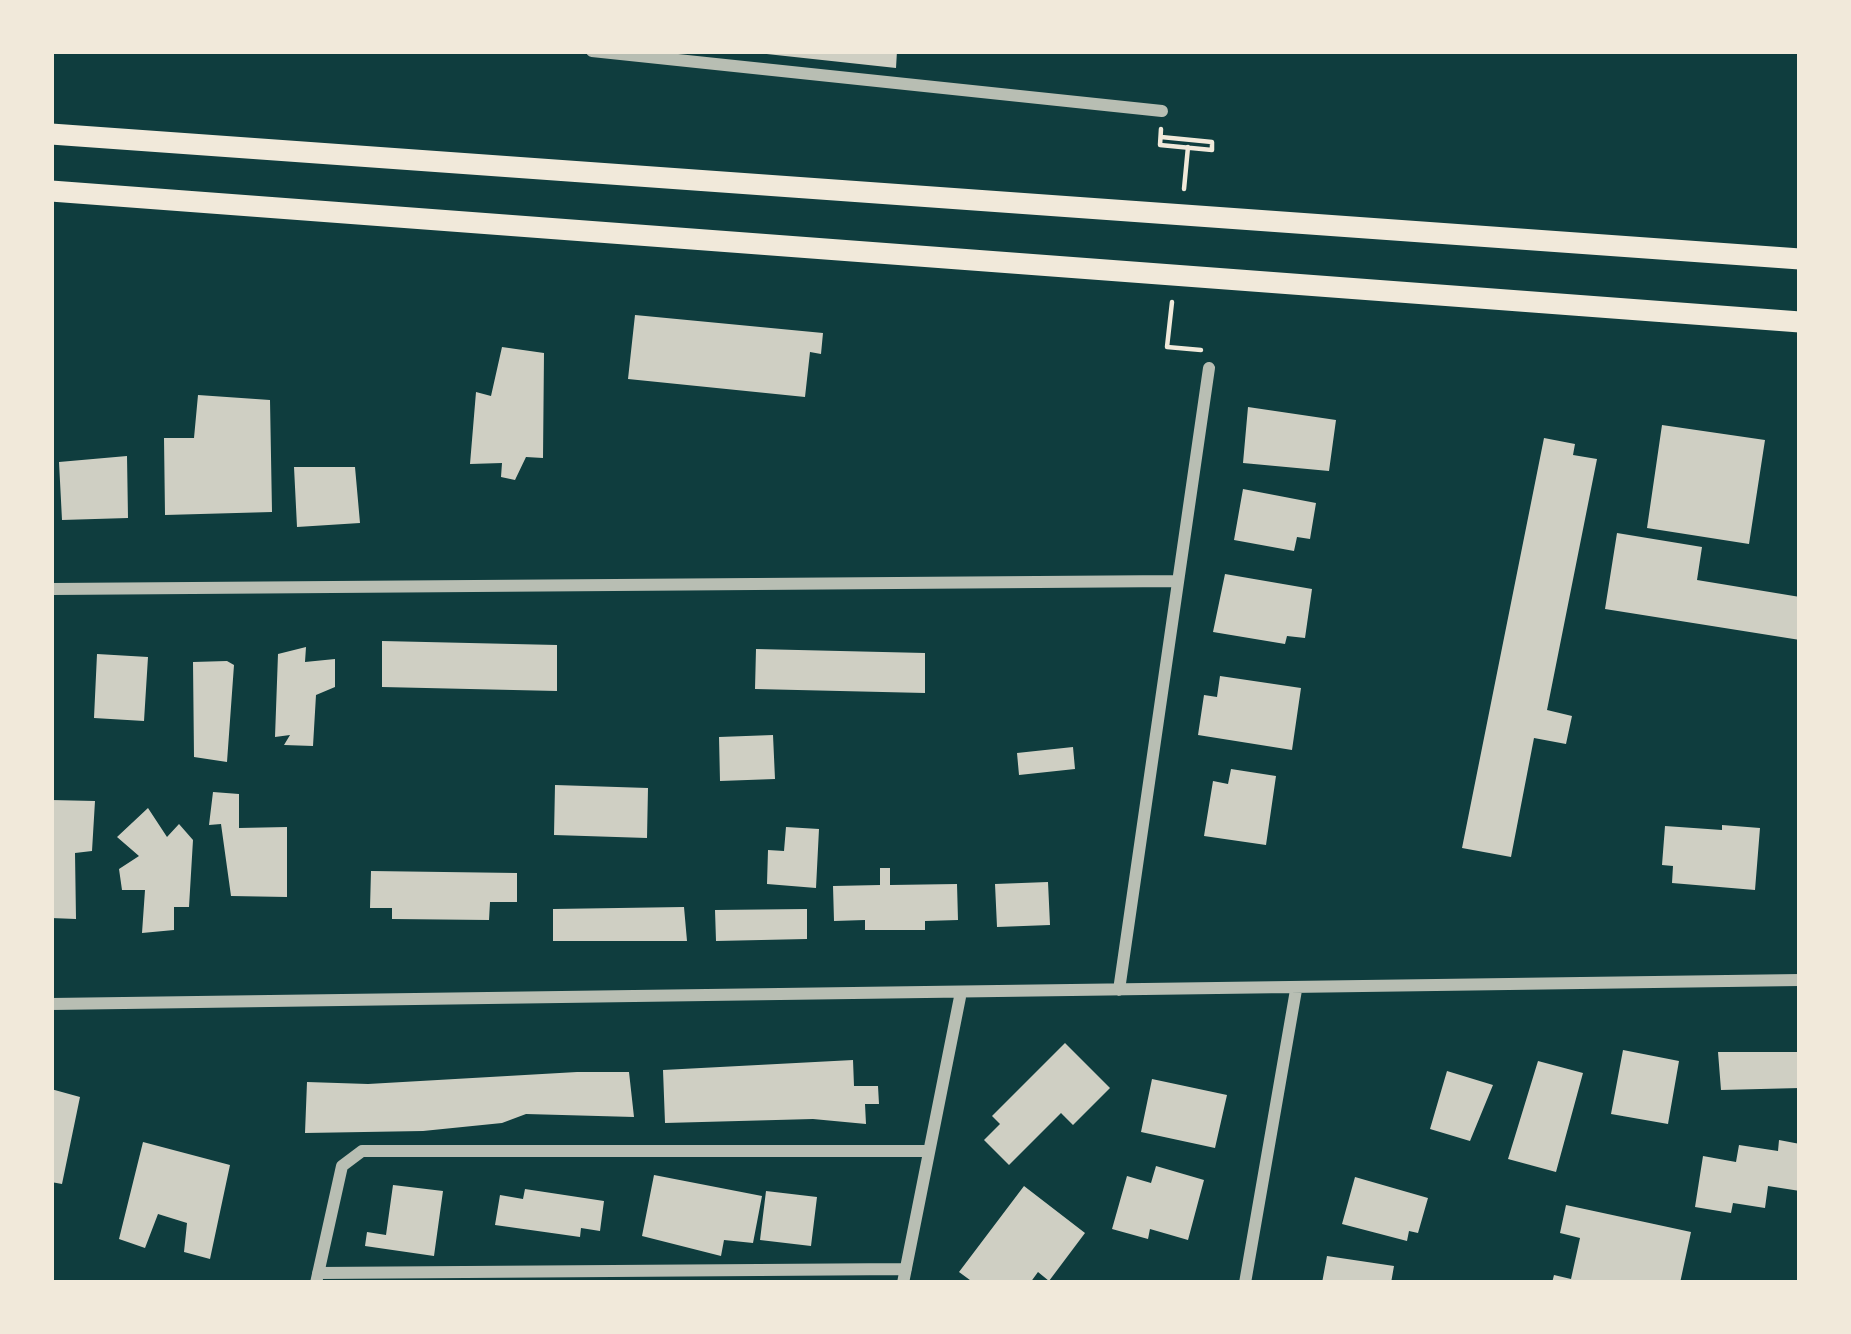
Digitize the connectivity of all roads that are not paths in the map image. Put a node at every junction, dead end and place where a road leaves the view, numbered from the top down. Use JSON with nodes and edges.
{"nodes":[{"id":1,"x":592,"y":51,"type":"edge"},
{"id":2,"x":612,"y":52,"type":"edge"},
{"id":3,"x":1162,"y":112,"type":"dead end"},
{"id":4,"x":51,"y":134,"type":"edge"},
{"id":5,"x":51,"y":190,"type":"edge"},
{"id":6,"x":1800,"y":259,"type":"edge"},
{"id":7,"x":1800,"y":322,"type":"edge"},
{"id":8,"x":1209,"y":368,"type":"dead end"},
{"id":9,"x":1178,"y":580,"type":"junction"},
{"id":10,"x":51,"y":589,"type":"edge"},
{"id":11,"x":1800,"y":980,"type":"edge"},
{"id":12,"x":1119,"y":990,"type":"junction"},
{"id":13,"x":1296,"y":990,"type":"junction"},
{"id":14,"x":961,"y":992,"type":"junction"},
{"id":15,"x":51,"y":1004,"type":"edge"},
{"id":16,"x":929,"y":1151,"type":"junction"},
{"id":17,"x":904,"y":1276,"type":"edge"},
{"id":18,"x":317,"y":1278,"type":"edge"},
{"id":19,"x":1245,"y":1283,"type":"edge"}],
"edges":[{"from":1,"to":2,"type":"street"},
{"from":2,"to":3,"type":"street"},
{"from":4,"to":6,"type":"highway"},
{"from":5,"to":7,"type":"highway"},
{"from":8,"to":9,"type":"street"},
{"from":9,"to":10,"type":"street"},
{"from":9,"to":12,"type":"street"},
{"from":11,"to":13,"type":"street"},
{"from":12,"to":13,"type":"street"},
{"from":12,"to":14,"type":"street"},
{"from":13,"to":19,"type":"street"},
{"from":14,"to":15,"type":"street"},
{"from":14,"to":16,"type":"street"},
{"from":16,"to":17,"type":"street"},
{"from":16,"to":18,"type":"street"},
{"from":17,"to":18,"type":"street"}]}
